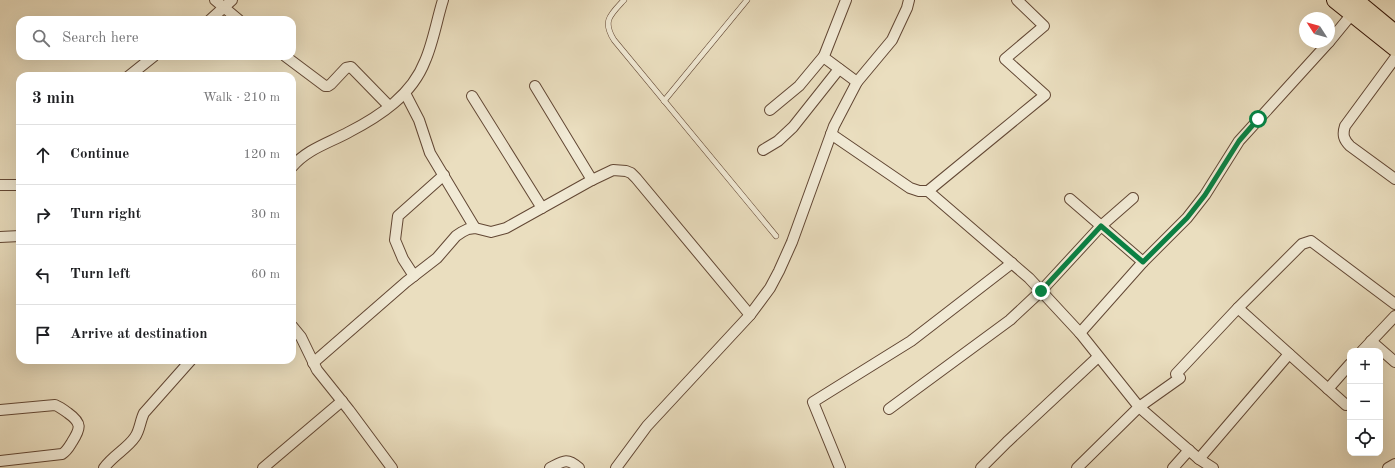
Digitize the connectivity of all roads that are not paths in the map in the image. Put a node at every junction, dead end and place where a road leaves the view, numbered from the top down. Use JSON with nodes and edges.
{"nodes":[{"id":1,"x":215,"y":0,"type":"edge"},
{"id":2,"x":232,"y":0,"type":"edge"},
{"id":3,"x":443,"y":0,"type":"edge"},
{"id":4,"x":624,"y":0,"type":"edge"},
{"id":5,"x":747,"y":0,"type":"edge"},
{"id":6,"x":846,"y":0,"type":"edge"},
{"id":7,"x":909,"y":0,"type":"edge"},
{"id":8,"x":1017,"y":0,"type":"edge"},
{"id":9,"x":1336,"y":0,"type":"edge"},
{"id":10,"x":1356,"y":6,"type":"edge"},
{"id":11,"x":224,"y":8,"type":"junction"},
{"id":12,"x":215,"y":16,"type":"edge"},
{"id":13,"x":234,"y":16,"type":"edge"},
{"id":14,"x":1395,"y":33,"type":"edge"},
{"id":15,"x":1335,"y":34,"type":"edge"},
{"id":16,"x":1324,"y":48,"type":"edge"},
{"id":17,"x":1395,"y":48,"type":"edge"},
{"id":18,"x":824,"y":56,"type":"junction"},
{"id":19,"x":1395,"y":58,"type":"edge"},
{"id":20,"x":149,"y":60,"type":"edge"},
{"id":21,"x":290,"y":60,"type":"edge"},
{"id":22,"x":839,"y":69,"type":"junction"},
{"id":23,"x":133,"y":72,"type":"edge"},
{"id":24,"x":857,"y":82,"type":"junction"},
{"id":25,"x":535,"y":86,"type":"dead end"},
{"id":26,"x":405,"y":93,"type":"junction"},
{"id":27,"x":472,"y":96,"type":"dead end"},
{"id":28,"x":664,"y":101,"type":"junction"},
{"id":29,"x":389,"y":106,"type":"junction"},
{"id":30,"x":770,"y":110,"type":"dead end"},
{"id":31,"x":831,"y":134,"type":"junction"},
{"id":32,"x":763,"y":150,"type":"dead end"},
{"id":33,"x":296,"y":163,"type":"edge"},
{"id":34,"x":444,"y":175,"type":"junction"},
{"id":35,"x":1395,"y":179,"type":"edge"},
{"id":36,"x":592,"y":180,"type":"junction"},
{"id":37,"x":0,"y":185,"type":"edge"},
{"id":38,"x":16,"y":185,"type":"edge"},
{"id":39,"x":928,"y":191,"type":"junction"},
{"id":40,"x":1133,"y":198,"type":"dead end"},
{"id":41,"x":1070,"y":199,"type":"dead end"},
{"id":42,"x":542,"y":208,"type":"junction"},
{"id":43,"x":1101,"y":226,"type":"junction"},
{"id":44,"x":475,"y":228,"type":"junction"},
{"id":45,"x":16,"y":236,"type":"edge"},
{"id":46,"x":776,"y":236,"type":"dead end"},
{"id":47,"x":0,"y":237,"type":"edge"},
{"id":48,"x":1143,"y":262,"type":"junction"},
{"id":49,"x":1012,"y":263,"type":"junction"},
{"id":50,"x":414,"y":276,"type":"junction"},
{"id":51,"x":1041,"y":291,"type":"junction"},
{"id":52,"x":1395,"y":304,"type":"edge"},
{"id":53,"x":1238,"y":308,"type":"junction"},
{"id":54,"x":750,"y":315,"type":"junction"},
{"id":55,"x":1395,"y":316,"type":"edge"},
{"id":56,"x":296,"y":331,"type":"edge"},
{"id":57,"x":1080,"y":334,"type":"junction"},
{"id":58,"x":1371,"y":341,"type":"junction"},
{"id":59,"x":1365,"y":348,"type":"edge"},
{"id":60,"x":1289,"y":354,"type":"junction"},
{"id":61,"x":1098,"y":357,"type":"junction"},
{"id":62,"x":1395,"y":362,"type":"edge"},
{"id":63,"x":313,"y":363,"type":"junction"},
{"id":64,"x":187,"y":364,"type":"edge"},
{"id":65,"x":1347,"y":367,"type":"edge"},
{"id":66,"x":1328,"y":388,"type":"junction"},
{"id":67,"x":342,"y":401,"type":"junction"},
{"id":68,"x":1346,"y":405,"type":"dead end"},
{"id":69,"x":1139,"y":407,"type":"junction"},
{"id":70,"x":889,"y":409,"type":"dead end"},
{"id":71,"x":0,"y":410,"type":"edge"},
{"id":72,"x":1190,"y":450,"type":"junction"},
{"id":73,"x":1199,"y":459,"type":"junction"},
{"id":74,"x":0,"y":461,"type":"edge"},
{"id":75,"x":1395,"y":464,"type":"edge"},
{"id":76,"x":104,"y":468,"type":"edge"},
{"id":77,"x":263,"y":468,"type":"edge"},
{"id":78,"x":392,"y":468,"type":"edge"},
{"id":79,"x":550,"y":468,"type":"edge"},
{"id":80,"x":579,"y":468,"type":"edge"},
{"id":81,"x":616,"y":468,"type":"edge"},
{"id":82,"x":840,"y":468,"type":"edge"},
{"id":83,"x":981,"y":468,"type":"edge"},
{"id":84,"x":1077,"y":468,"type":"edge"},
{"id":85,"x":1173,"y":468,"type":"edge"},
{"id":86,"x":1213,"y":468,"type":"edge"},
{"id":87,"x":1388,"y":468,"type":"edge"}],
"edges":[{"from":1,"to":11,"type":"street"},
{"from":2,"to":11,"type":"street"},
{"from":3,"to":26,"type":"street"},
{"from":4,"to":28,"type":"lane"},
{"from":5,"to":28,"type":"lane"},
{"from":6,"to":18,"type":"street"},
{"from":7,"to":24,"type":"street"},
{"from":8,"to":39,"type":"street"},
{"from":9,"to":10,"type":"main road"},
{"from":10,"to":14,"type":"main road"},
{"from":10,"to":15,"type":"street"},
{"from":10,"to":17,"type":"main road"},
{"from":11,"to":12,"type":"street"},
{"from":11,"to":13,"type":"street"},
{"from":16,"to":48,"type":"street"},
{"from":18,"to":22,"type":"street"},
{"from":18,"to":30,"type":"street"},
{"from":19,"to":35,"type":"street"},
{"from":20,"to":23,"type":"street"},
{"from":21,"to":29,"type":"street"},
{"from":22,"to":24,"type":"street"},
{"from":22,"to":32,"type":"street"},
{"from":24,"to":31,"type":"street"},
{"from":25,"to":36,"type":"street"},
{"from":26,"to":29,"type":"street"},
{"from":26,"to":34,"type":"street"},
{"from":27,"to":42,"type":"street"},
{"from":28,"to":46,"type":"lane"},
{"from":29,"to":33,"type":"street"},
{"from":31,"to":39,"type":"street"},
{"from":31,"to":54,"type":"street"},
{"from":34,"to":44,"type":"street"},
{"from":34,"to":50,"type":"street"},
{"from":36,"to":42,"type":"street"},
{"from":36,"to":54,"type":"street"},
{"from":37,"to":38,"type":"street"},
{"from":39,"to":49,"type":"street"},
{"from":40,"to":43,"type":"street"},
{"from":41,"to":43,"type":"street"},
{"from":42,"to":44,"type":"street"},
{"from":43,"to":48,"type":"street"},
{"from":43,"to":51,"type":"street"},
{"from":44,"to":50,"type":"street"},
{"from":45,"to":47,"type":"street"},
{"from":48,"to":57,"type":"street"},
{"from":49,"to":51,"type":"street"},
{"from":49,"to":82,"type":"street"},
{"from":50,"to":63,"type":"street"},
{"from":51,"to":57,"type":"street"},
{"from":51,"to":70,"type":"street"},
{"from":52,"to":53,"type":"street"},
{"from":53,"to":60,"type":"street"},
{"from":53,"to":69,"type":"street"},
{"from":54,"to":81,"type":"street"},
{"from":55,"to":58,"type":"street"},
{"from":56,"to":63,"type":"street"},
{"from":57,"to":61,"type":"street"},
{"from":58,"to":59,"type":"street"},
{"from":58,"to":62,"type":"street"},
{"from":60,"to":66,"type":"street"},
{"from":60,"to":73,"type":"street"},
{"from":61,"to":69,"type":"street"},
{"from":61,"to":83,"type":"street"},
{"from":63,"to":67,"type":"street"},
{"from":64,"to":76,"type":"street"},
{"from":65,"to":66,"type":"street"},
{"from":66,"to":68,"type":"street"},
{"from":67,"to":77,"type":"street"},
{"from":67,"to":78,"type":"street"},
{"from":69,"to":72,"type":"street"},
{"from":69,"to":84,"type":"street"},
{"from":71,"to":74,"type":"street"},
{"from":72,"to":73,"type":"street"},
{"from":72,"to":85,"type":"street"},
{"from":73,"to":86,"type":"street"},
{"from":75,"to":87,"type":"street"},
{"from":79,"to":80,"type":"street"}]}
